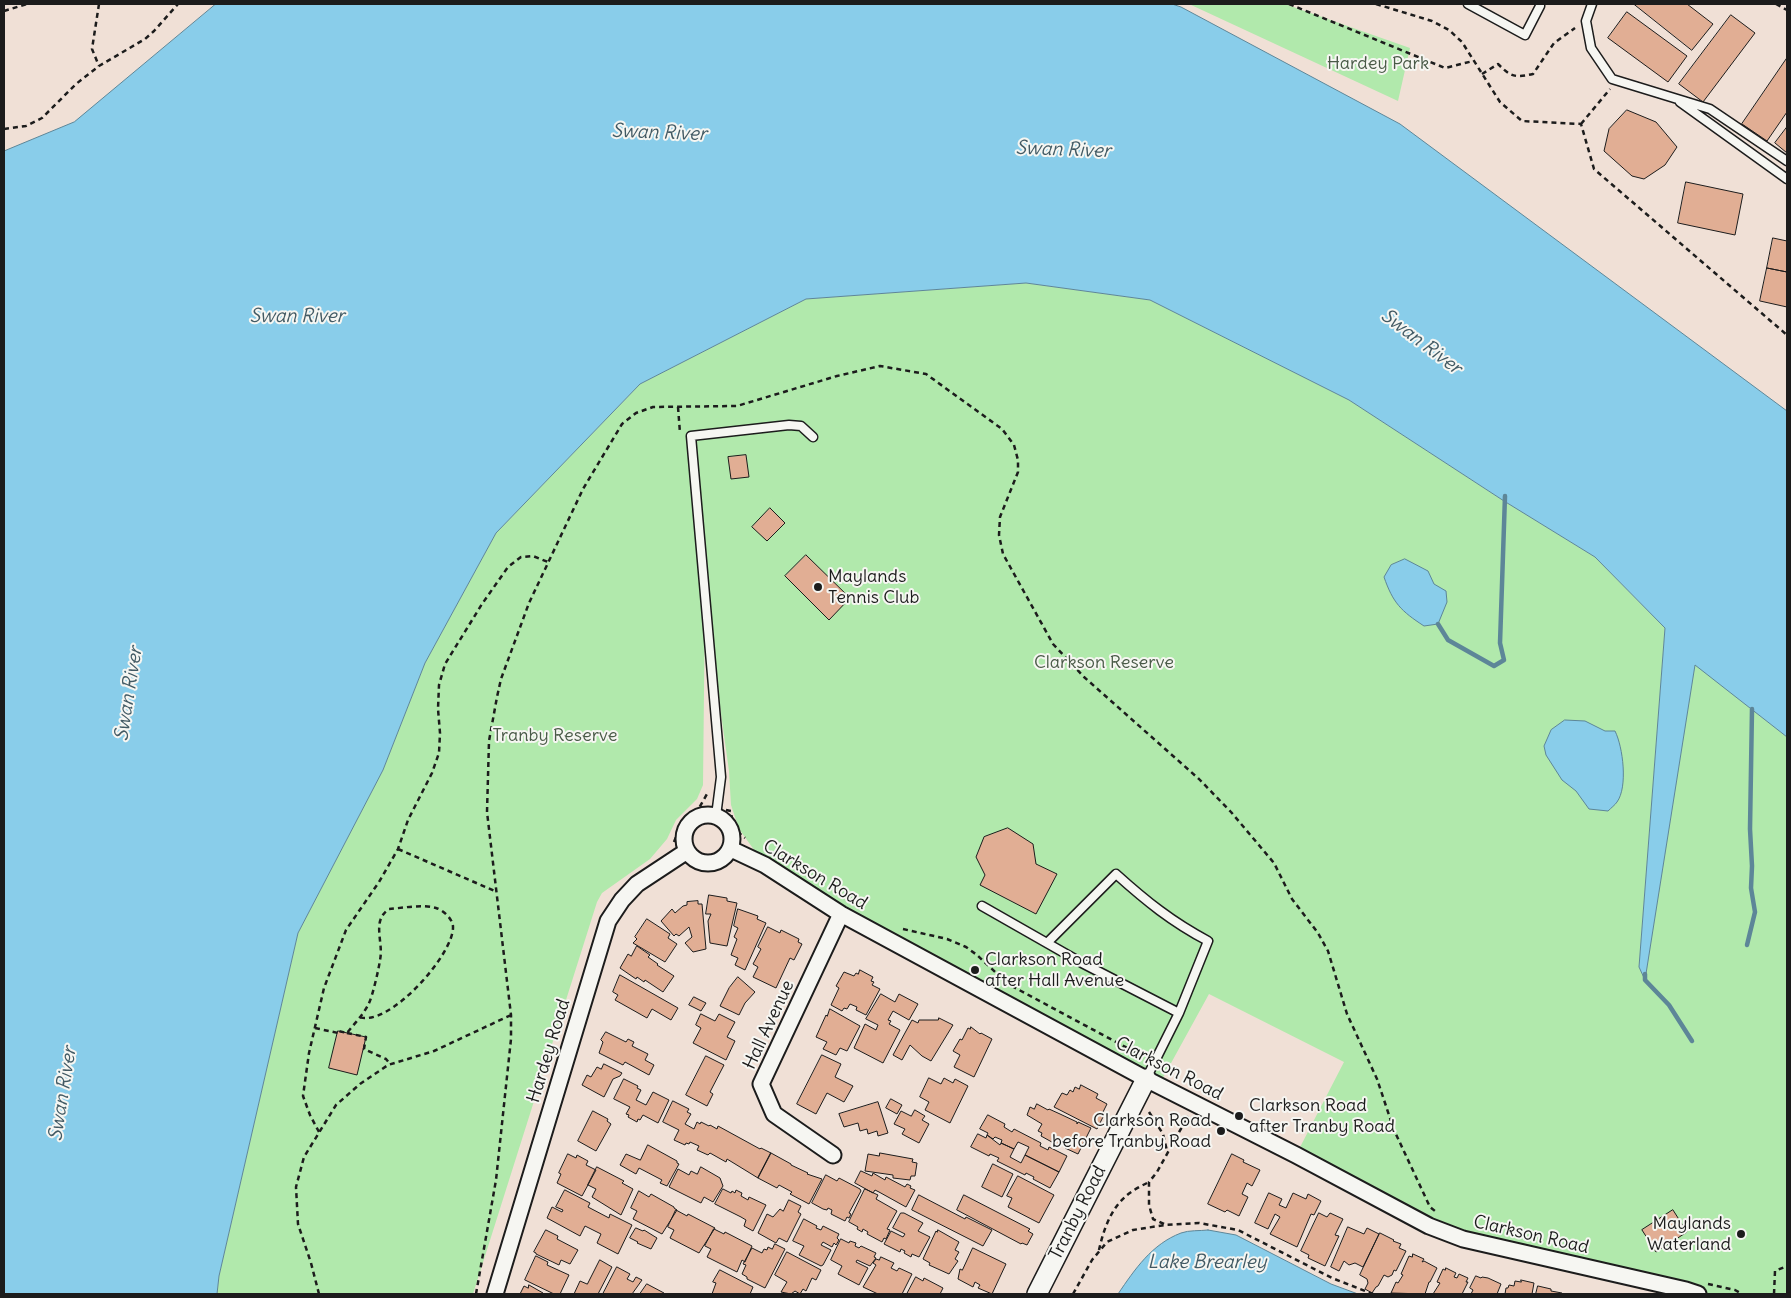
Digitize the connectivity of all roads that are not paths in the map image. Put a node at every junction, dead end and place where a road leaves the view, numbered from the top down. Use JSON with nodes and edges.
{"nodes":[{"id":1,"x":1468,"y":4,"type":"edge"},
{"id":2,"x":1540,"y":4,"type":"edge"},
{"id":3,"x":1592,"y":4,"type":"edge"},
{"id":4,"x":1677,"y":99,"type":"junction"},
{"id":5,"x":1730,"y":122,"type":"junction"},
{"id":6,"x":1722,"y":133,"type":"junction"},
{"id":7,"x":1787,"y":162,"type":"edge"},
{"id":8,"x":1787,"y":178,"type":"edge"},
{"id":9,"x":812,"y":437,"type":"dead end"},
{"id":10,"x":717,"y":812,"type":"junction"},
{"id":11,"x":731,"y":849,"type":"junction"},
{"id":12,"x":687,"y":851,"type":"junction"},
{"id":13,"x":982,"y":906,"type":"dead end"},
{"id":14,"x":841,"y":914,"type":"junction"},
{"id":15,"x":1048,"y":942,"type":"junction"},
{"id":16,"x":1179,"y":1013,"type":"junction"},
{"id":17,"x":1150,"y":1071,"type":"junction"},
{"id":18,"x":834,"y":1154,"type":"dead end"},
{"id":19,"x":1702,"y":1289,"type":"edge"},
{"id":20,"x":494,"y":1294,"type":"edge"},
{"id":21,"x":1037,"y":1294,"type":"edge"}],
"edges":[{"from":1,"to":2,"type":"lane"},
{"from":3,"to":4,"type":"lane"},
{"from":4,"to":5,"type":"lane"},
{"from":4,"to":6,"type":"lane"},
{"from":5,"to":6,"type":"lane"},
{"from":5,"to":7,"type":"lane"},
{"from":6,"to":8,"type":"lane"},
{"from":9,"to":10,"type":"lane"},
{"from":10,"to":11,"type":"street"},
{"from":10,"to":12,"type":"street"},
{"from":11,"to":12,"type":"street"},
{"from":11,"to":14,"type":"street","name":"Clarkson Road"},
{"from":12,"to":20,"type":"street","name":"Hardey Road"},
{"from":13,"to":15,"type":"lane"},
{"from":14,"to":17,"type":"street","name":"Clarkson Road"},
{"from":14,"to":18,"type":"street","name":"Hall Avenue"},
{"from":15,"to":16,"type":"lane"},
{"from":15,"to":16,"type":"lane"},
{"from":16,"to":17,"type":"lane"},
{"from":17,"to":19,"type":"street","name":"Clarkson Road"},
{"from":17,"to":21,"type":"street","name":"Tranby Road"}]}
